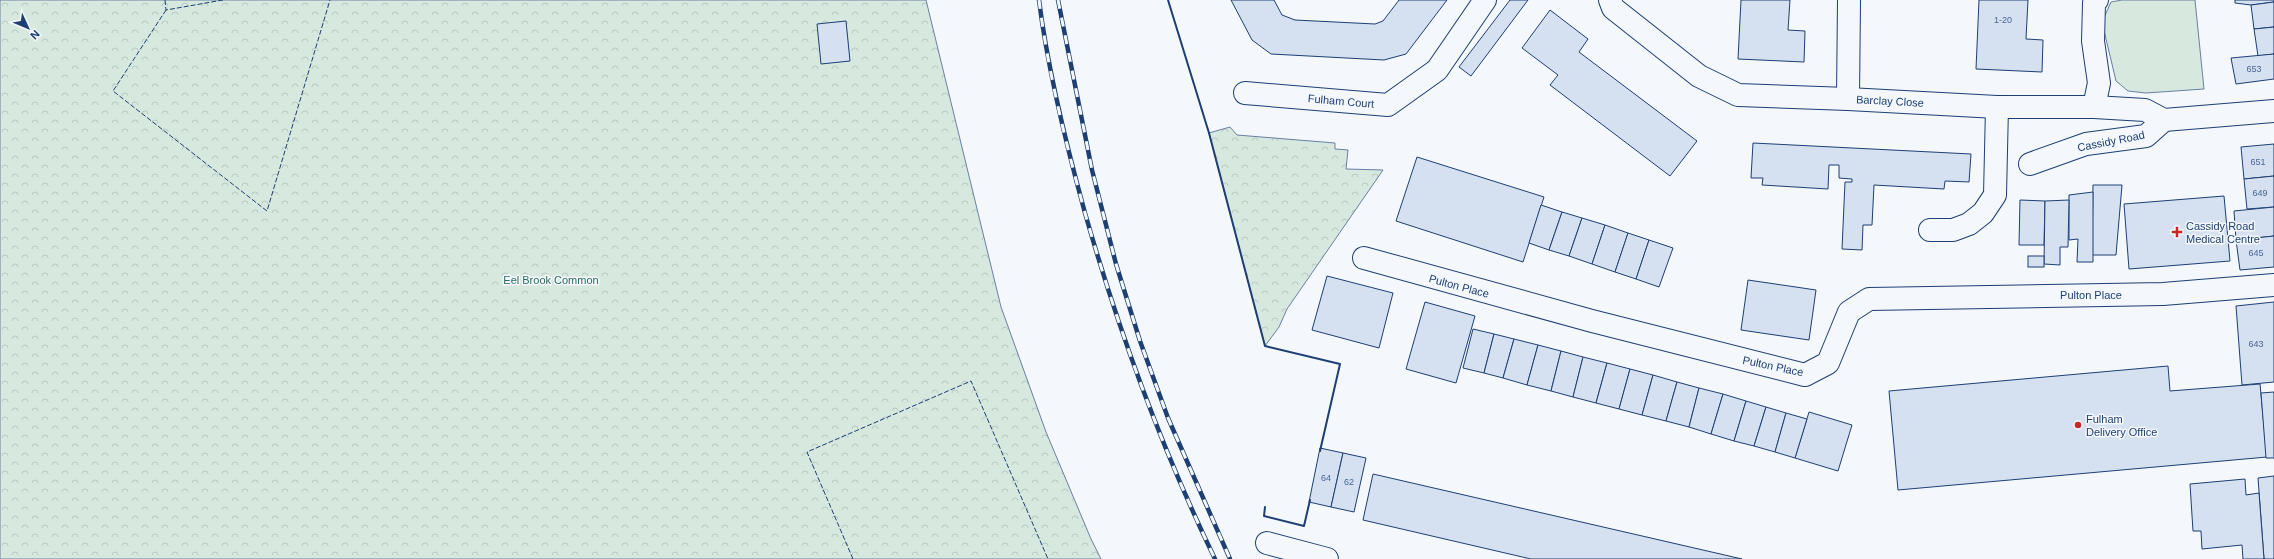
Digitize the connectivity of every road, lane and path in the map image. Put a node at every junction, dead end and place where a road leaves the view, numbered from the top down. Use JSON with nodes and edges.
{"nodes":[{"id":1,"x":1485,"y":0,"type":"edge"},
{"id":2,"x":1610,"y":0,"type":"edge"},
{"id":3,"x":1849,"y":0,"type":"edge"},
{"id":4,"x":2097,"y":0,"type":"edge"},
{"id":5,"x":1246,"y":93,"type":"dead end"},
{"id":6,"x":1848,"y":98,"type":"junction"},
{"id":7,"x":1997,"y":107,"type":"junction"},
{"id":8,"x":2094,"y":107,"type":"junction"},
{"id":9,"x":2274,"y":111,"type":"edge"},
{"id":10,"x":2164,"y":120,"type":"junction"},
{"id":11,"x":2030,"y":164,"type":"dead end"},
{"id":12,"x":1930,"y":230,"type":"dead end"},
{"id":13,"x":1364,"y":258,"type":"dead end"},
{"id":14,"x":2274,"y":285,"type":"edge"},
{"id":15,"x":1267,"y":543,"type":"dead end"},
{"id":16,"x":1327,"y":559,"type":"edge"}],
"edges":[{"from":1,"to":5,"type":"street","name":"Fulham Court"},
{"from":2,"to":6,"type":"street","name":"Barclay Close"},
{"from":3,"to":6,"type":"street"},
{"from":4,"to":8,"type":"street"},
{"from":6,"to":7,"type":"street","name":"Barclay Close"},
{"from":7,"to":8,"type":"street","name":"Barclay Close"},
{"from":7,"to":12,"type":"street"},
{"from":8,"to":10,"type":"street"},
{"from":9,"to":10,"type":"street"},
{"from":10,"to":11,"type":"street","name":"Cassidy Road"},
{"from":13,"to":14,"type":"street","name":"Pulton Place"},
{"from":15,"to":16,"type":"street"}]}
